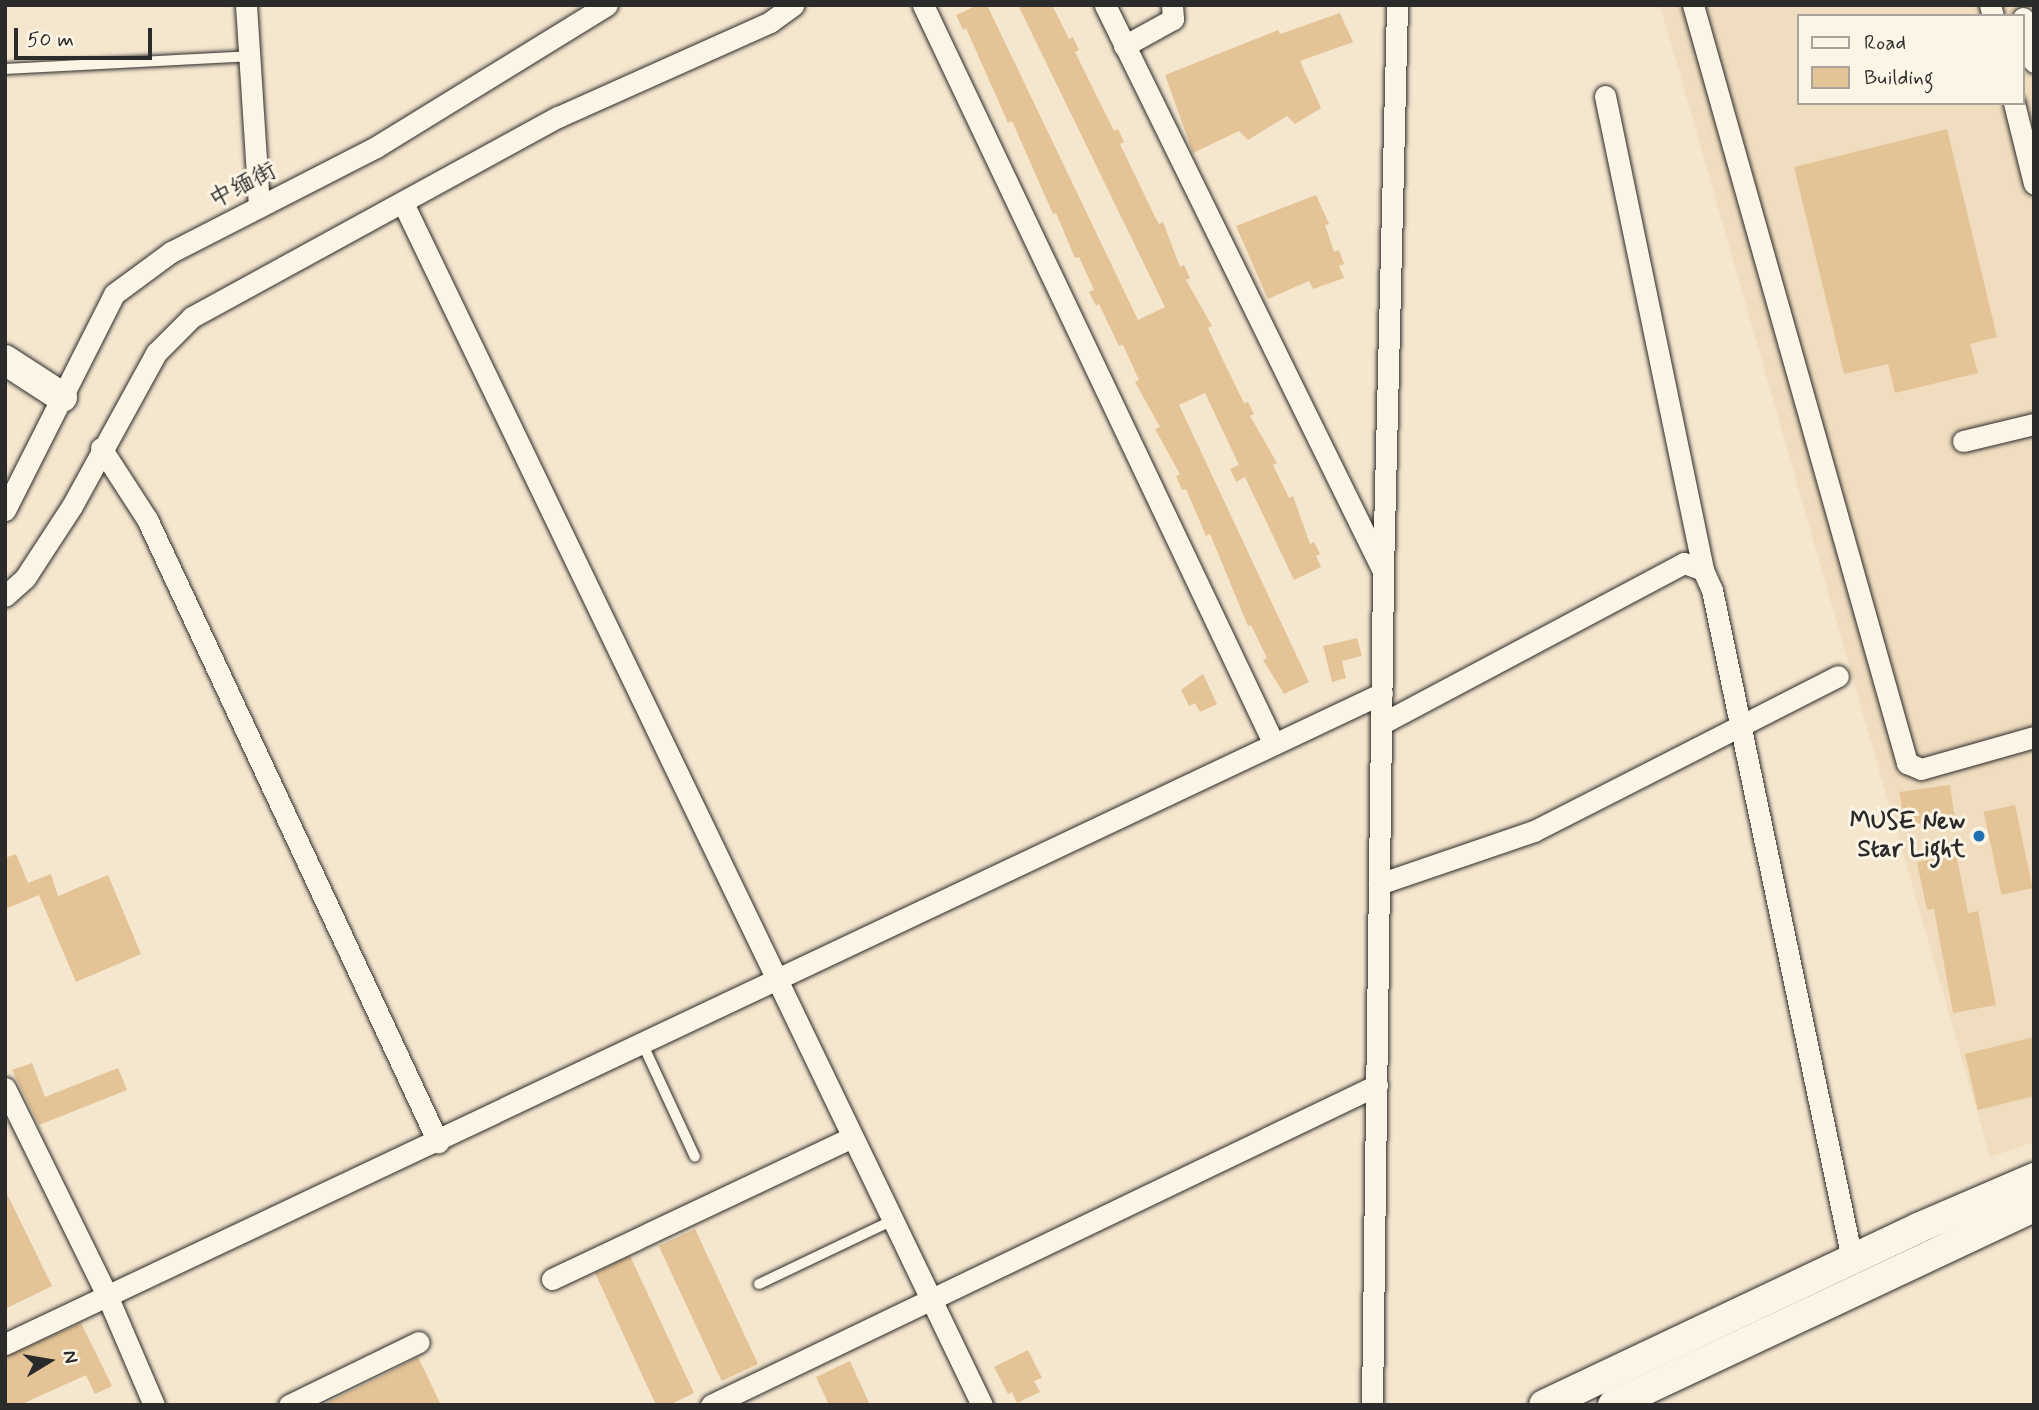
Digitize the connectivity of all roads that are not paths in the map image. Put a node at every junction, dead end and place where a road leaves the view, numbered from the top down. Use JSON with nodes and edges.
{"nodes":[{"id":1,"x":246,"y":5,"type":"edge"},
{"id":2,"x":607,"y":5,"type":"edge"},
{"id":3,"x":793,"y":5,"type":"edge"},
{"id":4,"x":923,"y":5,"type":"edge"},
{"id":5,"x":1105,"y":5,"type":"edge"},
{"id":6,"x":1172,"y":5,"type":"edge"},
{"id":7,"x":1397,"y":5,"type":"edge"},
{"id":8,"x":1693,"y":5,"type":"edge"},
{"id":9,"x":583,"y":12,"type":"edge"},
{"id":10,"x":2025,"y":25,"type":"edge"},
{"id":11,"x":1124,"y":46,"type":"junction"},
{"id":12,"x":249,"y":56,"type":"junction"},
{"id":13,"x":2034,"y":62,"type":"edge"},
{"id":14,"x":5,"y":69,"type":"edge"},
{"id":15,"x":1605,"y":96,"type":"dead end"},
{"id":16,"x":2014,"y":105,"type":"edge"},
{"id":17,"x":2034,"y":184,"type":"edge"},
{"id":18,"x":403,"y":203,"type":"junction"},
{"id":19,"x":259,"y":207,"type":"junction"},
{"id":20,"x":5,"y":360,"type":"edge"},
{"id":21,"x":62,"y":397,"type":"junction"},
{"id":22,"x":2034,"y":425,"type":"edge"},
{"id":23,"x":1963,"y":441,"type":"dead end"},
{"id":24,"x":101,"y":448,"type":"junction"},
{"id":25,"x":5,"y":510,"type":"edge"},
{"id":26,"x":1703,"y":570,"type":"junction"},
{"id":27,"x":1383,"y":571,"type":"junction"},
{"id":28,"x":5,"y":596,"type":"edge"},
{"id":29,"x":1838,"y":676,"type":"dead end"},
{"id":30,"x":1382,"y":693,"type":"junction"},
{"id":31,"x":1381,"y":724,"type":"junction"},
{"id":32,"x":1740,"y":727,"type":"junction"},
{"id":33,"x":2034,"y":737,"type":"edge"},
{"id":34,"x":1272,"y":742,"type":"junction"},
{"id":35,"x":1380,"y":884,"type":"junction"},
{"id":36,"x":776,"y":982,"type":"junction"},
{"id":37,"x":643,"y":1045,"type":"junction"},
{"id":38,"x":1377,"y":1085,"type":"junction"},
{"id":39,"x":5,"y":1088,"type":"edge"},
{"id":40,"x":850,"y":1138,"type":"junction"},
{"id":41,"x":438,"y":1142,"type":"junction"},
{"id":42,"x":695,"y":1157,"type":"dead end"},
{"id":43,"x":2034,"y":1178,"type":"edge"},
{"id":44,"x":2034,"y":1207,"type":"edge"},
{"id":45,"x":891,"y":1221,"type":"junction"},
{"id":46,"x":1852,"y":1259,"type":"junction"},
{"id":47,"x":552,"y":1279,"type":"dead end"},
{"id":48,"x":759,"y":1284,"type":"dead end"},
{"id":49,"x":106,"y":1293,"type":"junction"},
{"id":50,"x":931,"y":1301,"type":"junction"},
{"id":51,"x":419,"y":1342,"type":"dead end"},
{"id":52,"x":5,"y":1344,"type":"edge"},
{"id":53,"x":154,"y":1405,"type":"edge"},
{"id":54,"x":289,"y":1405,"type":"edge"},
{"id":55,"x":711,"y":1405,"type":"edge"},
{"id":56,"x":982,"y":1405,"type":"edge"},
{"id":57,"x":1372,"y":1405,"type":"edge"},
{"id":58,"x":1544,"y":1405,"type":"edge"},
{"id":59,"x":1613,"y":1405,"type":"edge"}],
"edges":[{"from":1,"to":12,"type":"street"},
{"from":2,"to":9,"type":"street","name":"中缅街"},
{"from":3,"to":18,"type":"street"},
{"from":4,"to":34,"type":"street"},
{"from":5,"to":11,"type":"street"},
{"from":6,"to":11,"type":"street"},
{"from":7,"to":27,"type":"street"},
{"from":8,"to":33,"type":"street"},
{"from":9,"to":19,"type":"street","name":"中缅街"},
{"from":10,"to":13,"type":"street"},
{"from":11,"to":27,"type":"street"},
{"from":12,"to":14,"type":"lane"},
{"from":12,"to":19,"type":"street"},
{"from":15,"to":26,"type":"street"},
{"from":16,"to":17,"type":"street"},
{"from":18,"to":24,"type":"street"},
{"from":18,"to":36,"type":"street"},
{"from":19,"to":21,"type":"street","name":"中缅街"},
{"from":20,"to":21,"type":"street"},
{"from":21,"to":25,"type":"street","name":"中缅街"},
{"from":22,"to":23,"type":"street"},
{"from":24,"to":28,"type":"street"},
{"from":24,"to":41,"type":"street"},
{"from":26,"to":31,"type":"street"},
{"from":26,"to":32,"type":"street"},
{"from":27,"to":30,"type":"street"},
{"from":29,"to":32,"type":"street"},
{"from":30,"to":31,"type":"street"},
{"from":30,"to":34,"type":"street"},
{"from":31,"to":35,"type":"street"},
{"from":32,"to":35,"type":"street"},
{"from":32,"to":46,"type":"street"},
{"from":34,"to":36,"type":"street"},
{"from":35,"to":38,"type":"street"},
{"from":36,"to":37,"type":"street"},
{"from":36,"to":40,"type":"street"},
{"from":37,"to":41,"type":"street"},
{"from":37,"to":42,"type":"lane"},
{"from":38,"to":50,"type":"street"},
{"from":38,"to":57,"type":"street"},
{"from":39,"to":49,"type":"street"},
{"from":40,"to":45,"type":"street"},
{"from":40,"to":47,"type":"street"},
{"from":41,"to":49,"type":"street"},
{"from":43,"to":46,"type":"street"},
{"from":44,"to":59,"type":"street"},
{"from":45,"to":48,"type":"lane"},
{"from":45,"to":50,"type":"street"},
{"from":46,"to":58,"type":"street"},
{"from":49,"to":52,"type":"street"},
{"from":49,"to":53,"type":"street"},
{"from":50,"to":55,"type":"street"},
{"from":50,"to":56,"type":"street"},
{"from":51,"to":54,"type":"street"}]}
